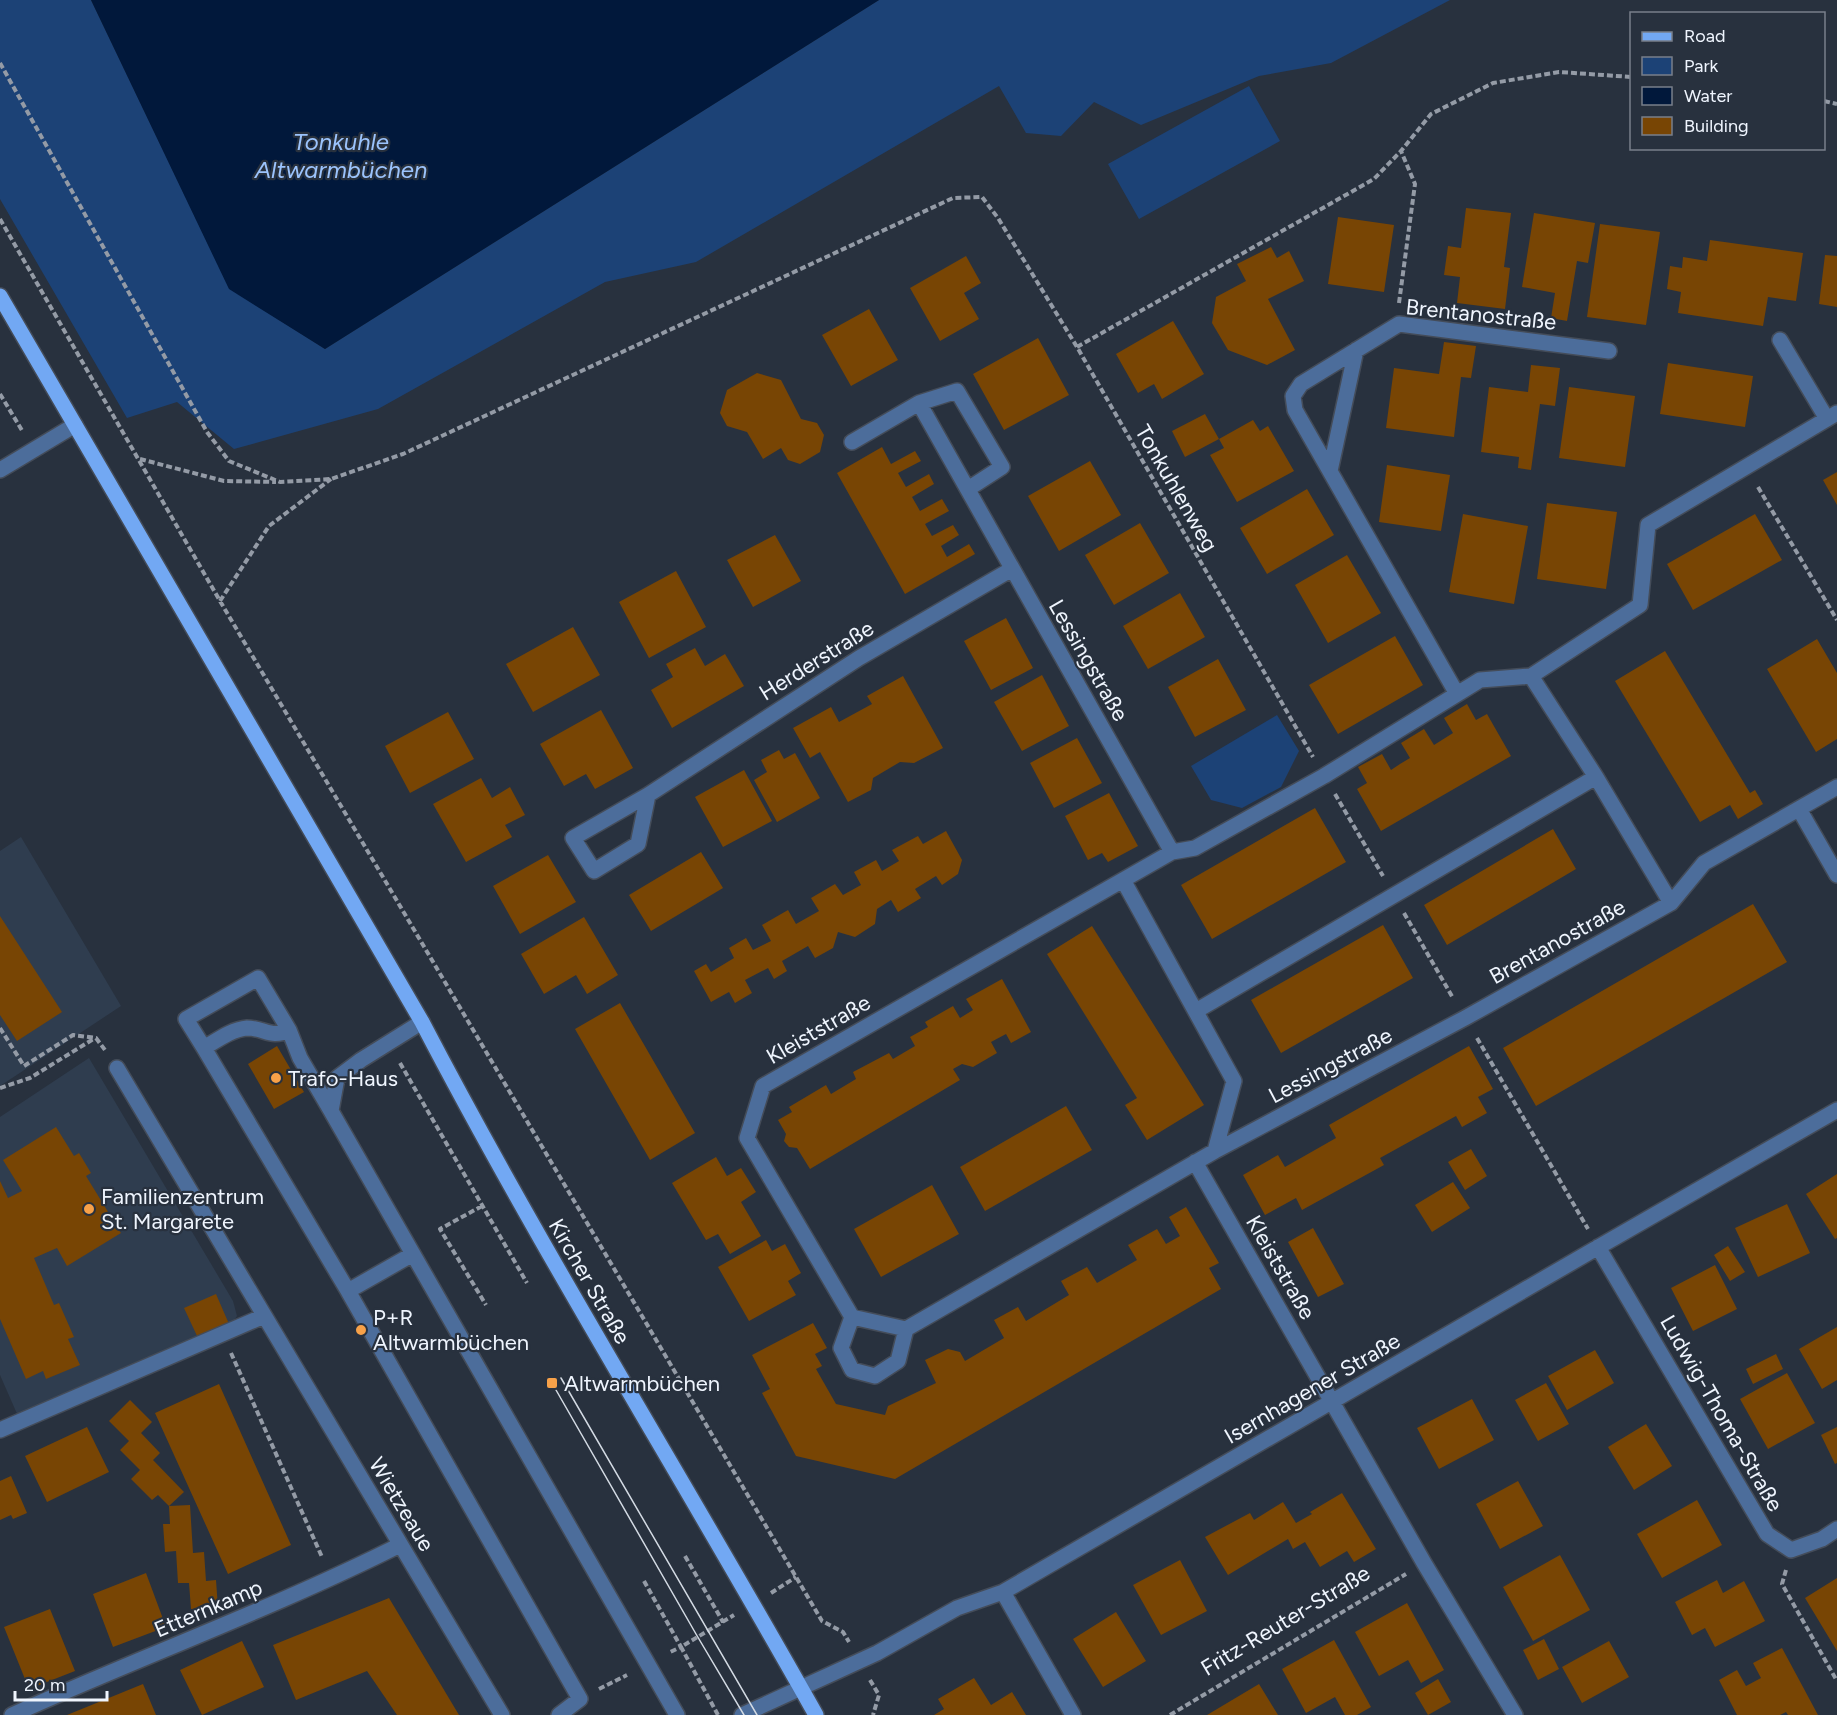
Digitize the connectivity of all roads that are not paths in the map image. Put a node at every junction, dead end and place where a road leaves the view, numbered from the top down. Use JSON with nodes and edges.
{"nodes":[{"id":1,"x":0,"y":296,"type":"edge"},
{"id":2,"x":1780,"y":340,"type":"dead end"},
{"id":3,"x":1356,"y":350,"type":"junction"},
{"id":4,"x":1609,"y":351,"type":"dead end"},
{"id":5,"x":920,"y":403,"type":"junction"},
{"id":6,"x":1832,"y":416,"type":"edge"},
{"id":7,"x":75,"y":425,"type":"junction"},
{"id":8,"x":852,"y":442,"type":"dead end"},
{"id":9,"x":0,"y":470,"type":"edge"},
{"id":10,"x":1330,"y":471,"type":"junction"},
{"id":11,"x":968,"y":489,"type":"junction"},
{"id":12,"x":1012,"y":569,"type":"junction"},
{"id":13,"x":1531,"y":676,"type":"junction"},
{"id":14,"x":1457,"y":693,"type":"junction"},
{"id":15,"x":1596,"y":777,"type":"junction"},
{"id":16,"x":1837,"y":787,"type":"edge"},
{"id":17,"x":648,"y":795,"type":"junction"},
{"id":18,"x":1799,"y":809,"type":"junction"},
{"id":19,"x":1172,"y":852,"type":"junction"},
{"id":20,"x":1837,"y":875,"type":"edge"},
{"id":21,"x":1123,"y":880,"type":"junction"},
{"id":22,"x":1671,"y":903,"type":"junction"},
{"id":23,"x":1196,"y":1011,"type":"junction"},
{"id":24,"x":1465,"y":1018,"type":"joint"},
{"id":25,"x":422,"y":1022,"type":"junction"},
{"id":26,"x":289,"y":1030,"type":"junction"},
{"id":27,"x":204,"y":1048,"type":"junction"},
{"id":28,"x":117,"y":1068,"type":"road end"},
{"id":29,"x":1837,"y":1110,"type":"edge"},
{"id":30,"x":331,"y":1111,"type":"junction"},
{"id":31,"x":1215,"y":1151,"type":"junction"},
{"id":32,"x":1195,"y":1162,"type":"junction"},
{"id":33,"x":1598,"y":1247,"type":"junction"},
{"id":34,"x":413,"y":1254,"type":"junction"},
{"id":35,"x":348,"y":1291,"type":"junction"},
{"id":36,"x":264,"y":1316,"type":"junction"},
{"id":37,"x":852,"y":1317,"type":"junction"},
{"id":38,"x":906,"y":1329,"type":"junction"},
{"id":39,"x":1332,"y":1403,"type":"junction"},
{"id":40,"x":0,"y":1430,"type":"edge"},
{"id":41,"x":1837,"y":1529,"type":"edge"},
{"id":42,"x":400,"y":1545,"type":"junction"},
{"id":43,"x":1003,"y":1592,"type":"junction"},
{"id":44,"x":801,"y":1688,"type":"junction"},
{"id":45,"x":32,"y":1711,"type":"edge"},
{"id":46,"x":12,"y":1715,"type":"edge"},
{"id":47,"x":502,"y":1715,"type":"edge"},
{"id":48,"x":560,"y":1715,"type":"edge"},
{"id":49,"x":677,"y":1715,"type":"edge"},
{"id":50,"x":741,"y":1715,"type":"edge"},
{"id":51,"x":816,"y":1715,"type":"edge"},
{"id":52,"x":1073,"y":1715,"type":"edge"},
{"id":53,"x":1515,"y":1715,"type":"edge"}],
"edges":[{"from":1,"to":7,"type":"main road","name":"Kircher Straße"},
{"from":2,"to":6,"type":"street"},
{"from":3,"to":4,"type":"street","name":"Brentanostraße"},
{"from":3,"to":10,"type":"street"},
{"from":3,"to":10,"type":"street","name":"Brentanostraße"},
{"from":5,"to":8,"type":"street"},
{"from":5,"to":11,"type":"street","name":"Lessingstraße"},
{"from":5,"to":11,"type":"street"},
{"from":6,"to":13,"type":"street"},
{"from":7,"to":9,"type":"street"},
{"from":7,"to":25,"type":"main road","name":"Kircher Straße"},
{"from":10,"to":14,"type":"street","name":"Brentanostraße"},
{"from":11,"to":12,"type":"street","name":"Lessingstraße"},
{"from":12,"to":17,"type":"street","name":"Herderstraße"},
{"from":12,"to":19,"type":"street","name":"Lessingstraße"},
{"from":13,"to":14,"type":"street"},
{"from":13,"to":15,"type":"street"},
{"from":14,"to":19,"type":"street"},
{"from":15,"to":22,"type":"street"},
{"from":15,"to":23,"type":"street"},
{"from":16,"to":18,"type":"street","name":"Brentanostraße"},
{"from":17,"to":17,"type":"street","name":"Herderstraße"},
{"from":18,"to":20,"type":"street"},
{"from":18,"to":22,"type":"street","name":"Brentanostraße"},
{"from":19,"to":21,"type":"street"},
{"from":21,"to":23,"type":"street","name":"Lessingstraße"},
{"from":21,"to":37,"type":"street","name":"Kleiststraße"},
{"from":22,"to":24,"type":"street","name":"Brentanostraße"},
{"from":23,"to":31,"type":"street","name":"Lessingstraße"},
{"from":24,"to":31,"type":"street","name":"Lessingstraße"},
{"from":25,"to":30,"type":"street"},
{"from":25,"to":44,"type":"main road","name":"Kircher Straße"},
{"from":26,"to":27,"type":"street"},
{"from":26,"to":27,"type":"street"},
{"from":26,"to":30,"type":"street"},
{"from":27,"to":35,"type":"street"},
{"from":28,"to":36,"type":"street","name":"Wietzeaue"},
{"from":29,"to":33,"type":"street","name":"Isernhagener Straße"},
{"from":30,"to":34,"type":"street"},
{"from":31,"to":32,"type":"street","name":"Lessingstraße"},
{"from":32,"to":38,"type":"street"},
{"from":32,"to":39,"type":"street","name":"Kleiststraße"},
{"from":33,"to":39,"type":"street","name":"Isernhagener Straße"},
{"from":33,"to":41,"type":"street","name":"Ludwig-Thoma-Straße"},
{"from":34,"to":35,"type":"street"},
{"from":34,"to":49,"type":"street"},
{"from":35,"to":48,"type":"street"},
{"from":36,"to":40,"type":"street"},
{"from":36,"to":42,"type":"street","name":"Wietzeaue"},
{"from":37,"to":38,"type":"street"},
{"from":37,"to":38,"type":"street"},
{"from":39,"to":43,"type":"street","name":"Isernhagener Straße"},
{"from":39,"to":53,"type":"street"},
{"from":42,"to":45,"type":"street","name":"Etternkamp"},
{"from":42,"to":47,"type":"street","name":"Wietzeaue"},
{"from":43,"to":44,"type":"street","name":"Isernhagener Straße"},
{"from":43,"to":52,"type":"street"},
{"from":44,"to":50,"type":"street","name":"Isernhagener Straße"},
{"from":44,"to":51,"type":"main road","name":"Kircher Straße"},
{"from":45,"to":46,"type":"street","name":"Etternkamp"}]}
